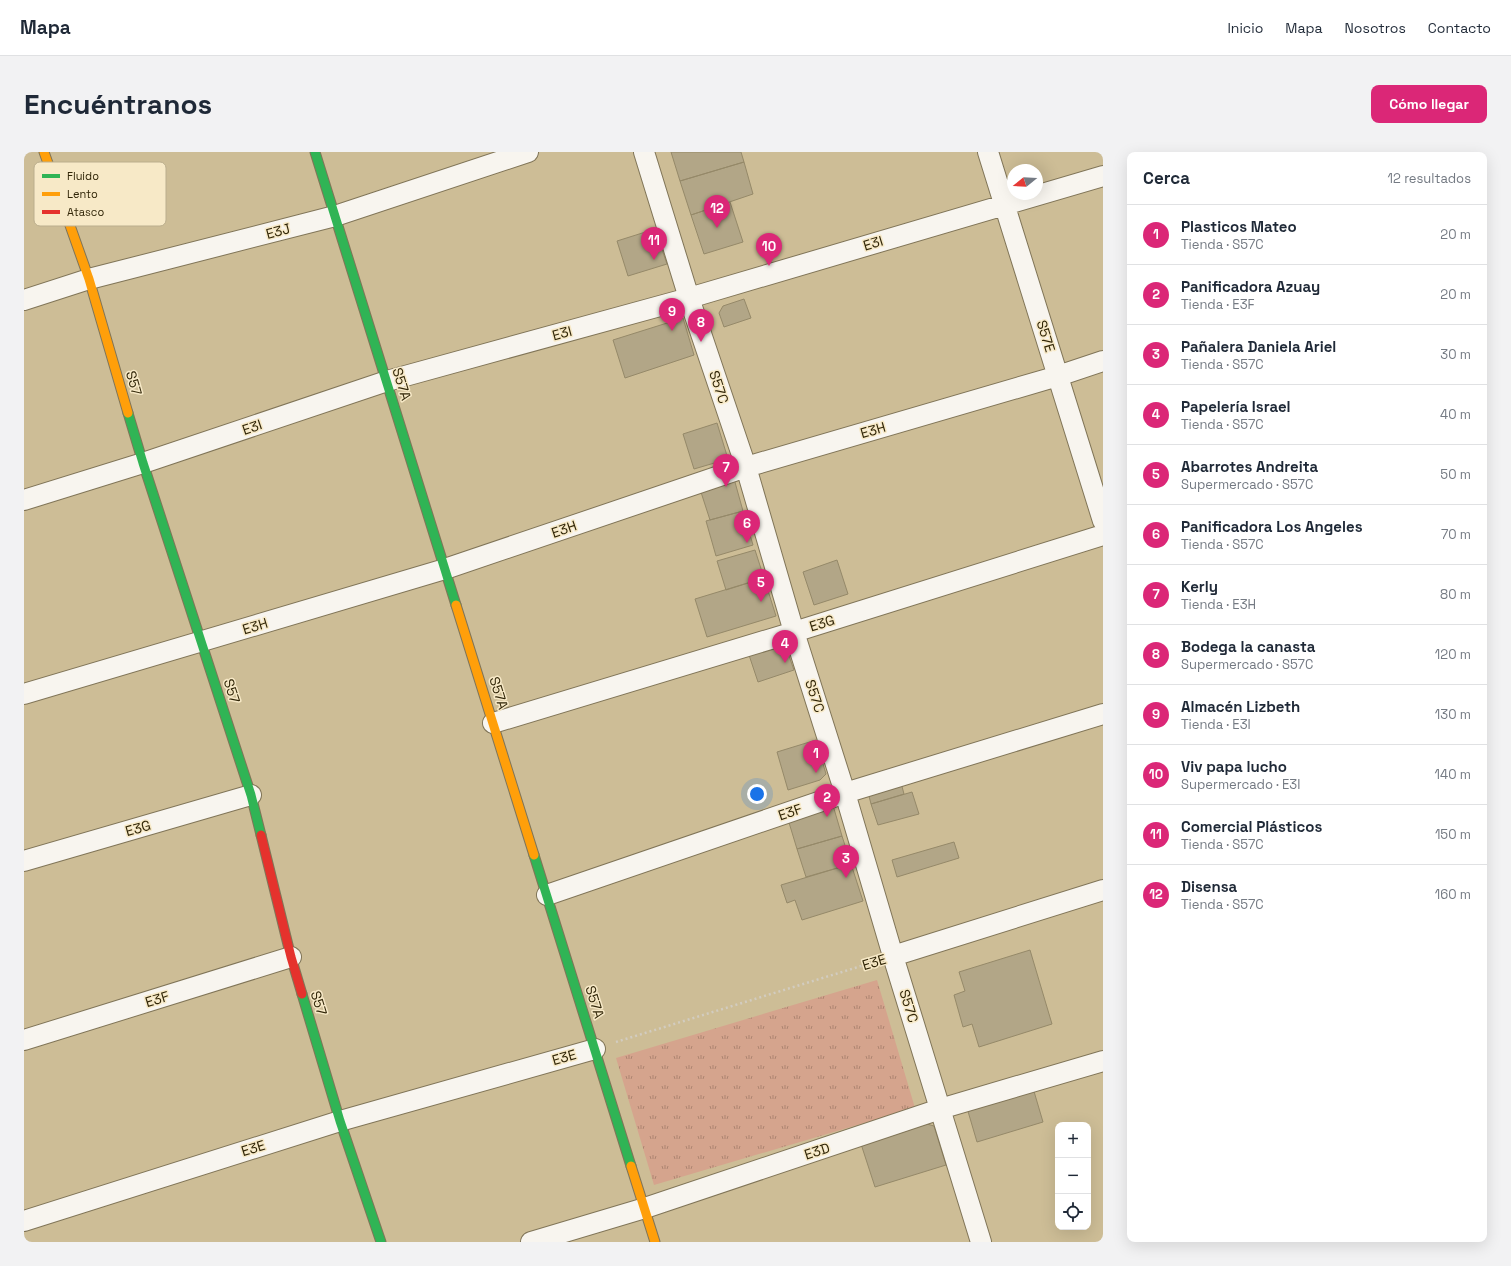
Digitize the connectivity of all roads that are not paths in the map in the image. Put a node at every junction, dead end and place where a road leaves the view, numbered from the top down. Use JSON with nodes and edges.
{"nodes":[{"id":1,"x":44,"y":152,"type":"edge"},
{"id":2,"x":315,"y":152,"type":"edge"},
{"id":3,"x":528,"y":152,"type":"edge"},
{"id":4,"x":644,"y":152,"type":"edge"},
{"id":5,"x":988,"y":152,"type":"edge"},
{"id":6,"x":48,"y":162,"type":"edge"},
{"id":7,"x":1103,"y":176,"type":"edge"},
{"id":8,"x":1004,"y":204,"type":"junction"},
{"id":9,"x":335,"y":216,"type":"junction"},
{"id":10,"x":70,"y":226,"type":"edge"},
{"id":11,"x":89,"y":279,"type":"junction"},
{"id":12,"x":689,"y":298,"type":"junction"},
{"id":13,"x":24,"y":300,"type":"edge"},
{"id":14,"x":1103,"y":361,"type":"edge"},
{"id":15,"x":1058,"y":376,"type":"junction"},
{"id":16,"x":387,"y":381,"type":"junction"},
{"id":17,"x":143,"y":463,"type":"junction"},
{"id":18,"x":746,"y":467,"type":"junction"},
{"id":19,"x":24,"y":500,"type":"edge"},
{"id":20,"x":1103,"y":521,"type":"edge"},
{"id":21,"x":1103,"y":535,"type":"edge"},
{"id":22,"x":445,"y":569,"type":"junction"},
{"id":23,"x":794,"y":632,"type":"junction"},
{"id":24,"x":202,"y":642,"type":"junction"},
{"id":25,"x":24,"y":694,"type":"edge"},
{"id":26,"x":1103,"y":714,"type":"edge"},
{"id":27,"x":493,"y":723,"type":"junction"},
{"id":28,"x":845,"y":793,"type":"junction"},
{"id":29,"x":251,"y":795,"type":"junction"},
{"id":30,"x":24,"y":861,"type":"edge"},
{"id":31,"x":1103,"y":890,"type":"edge"},
{"id":32,"x":547,"y":895,"type":"junction"},
{"id":33,"x":893,"y":956,"type":"junction"},
{"id":34,"x":291,"y":957,"type":"junction"},
{"id":35,"x":24,"y":1040,"type":"edge"},
{"id":36,"x":595,"y":1048,"type":"junction"},
{"id":37,"x":1103,"y":1061,"type":"edge"},
{"id":38,"x":940,"y":1109,"type":"junction"},
{"id":39,"x":340,"y":1121,"type":"junction"},
{"id":40,"x":645,"y":1208,"type":"junction"},
{"id":41,"x":24,"y":1220,"type":"edge"},
{"id":42,"x":381,"y":1242,"type":"edge"},
{"id":43,"x":531,"y":1242,"type":"edge"},
{"id":44,"x":655,"y":1242,"type":"edge"},
{"id":45,"x":981,"y":1242,"type":"edge"}],
"edges":[{"from":1,"to":6,"type":"street","name":"S57"},
{"from":2,"to":9,"type":"street","name":"S57A"},
{"from":3,"to":9,"type":"street","name":"E3J"},
{"from":4,"to":12,"type":"street","name":"S57C"},
{"from":5,"to":8,"type":"street","name":"S57E"},
{"from":7,"to":8,"type":"street","name":"E3I"},
{"from":8,"to":12,"type":"street","name":"E3I"},
{"from":8,"to":15,"type":"street","name":"S57E"},
{"from":9,"to":11,"type":"street","name":"E3J"},
{"from":9,"to":16,"type":"street","name":"S57A"},
{"from":10,"to":11,"type":"street","name":"S57"},
{"from":11,"to":13,"type":"street","name":"E3J"},
{"from":11,"to":17,"type":"street","name":"S57"},
{"from":12,"to":16,"type":"street","name":"E3I"},
{"from":12,"to":18,"type":"street","name":"S57C"},
{"from":14,"to":15,"type":"street","name":"E3H"},
{"from":15,"to":18,"type":"street","name":"E3H"},
{"from":15,"to":20,"type":"street","name":"S57E"},
{"from":16,"to":17,"type":"street","name":"E3I"},
{"from":16,"to":22,"type":"street","name":"S57A"},
{"from":17,"to":19,"type":"street","name":"E3I"},
{"from":17,"to":24,"type":"street","name":"S57"},
{"from":18,"to":22,"type":"street","name":"E3H"},
{"from":18,"to":23,"type":"street","name":"S57C"},
{"from":21,"to":23,"type":"street","name":"E3G"},
{"from":22,"to":24,"type":"street","name":"E3H"},
{"from":22,"to":27,"type":"street","name":"S57A"},
{"from":23,"to":27,"type":"street","name":"E3G"},
{"from":23,"to":28,"type":"street","name":"S57C"},
{"from":24,"to":25,"type":"street","name":"E3H"},
{"from":24,"to":29,"type":"street","name":"S57"},
{"from":26,"to":28,"type":"street","name":"E3F"},
{"from":27,"to":32,"type":"street","name":"S57A"},
{"from":28,"to":32,"type":"street","name":"E3F"},
{"from":28,"to":33,"type":"street","name":"S57C"},
{"from":29,"to":30,"type":"street","name":"E3G"},
{"from":29,"to":34,"type":"street","name":"S57"},
{"from":31,"to":33,"type":"street","name":"E3E"},
{"from":32,"to":36,"type":"street","name":"S57A"},
{"from":33,"to":38,"type":"street","name":"S57C"},
{"from":34,"to":35,"type":"street","name":"E3F"},
{"from":34,"to":39,"type":"street","name":"S57"},
{"from":36,"to":39,"type":"street","name":"E3E"},
{"from":36,"to":40,"type":"street","name":"S57A"},
{"from":37,"to":38,"type":"street","name":"E3D"},
{"from":38,"to":40,"type":"street","name":"E3D"},
{"from":38,"to":45,"type":"street","name":"S57C"},
{"from":39,"to":41,"type":"street","name":"E3E"},
{"from":39,"to":42,"type":"street","name":"S57"},
{"from":40,"to":43,"type":"street","name":"E3D"},
{"from":40,"to":44,"type":"street","name":"S57A"}]}
